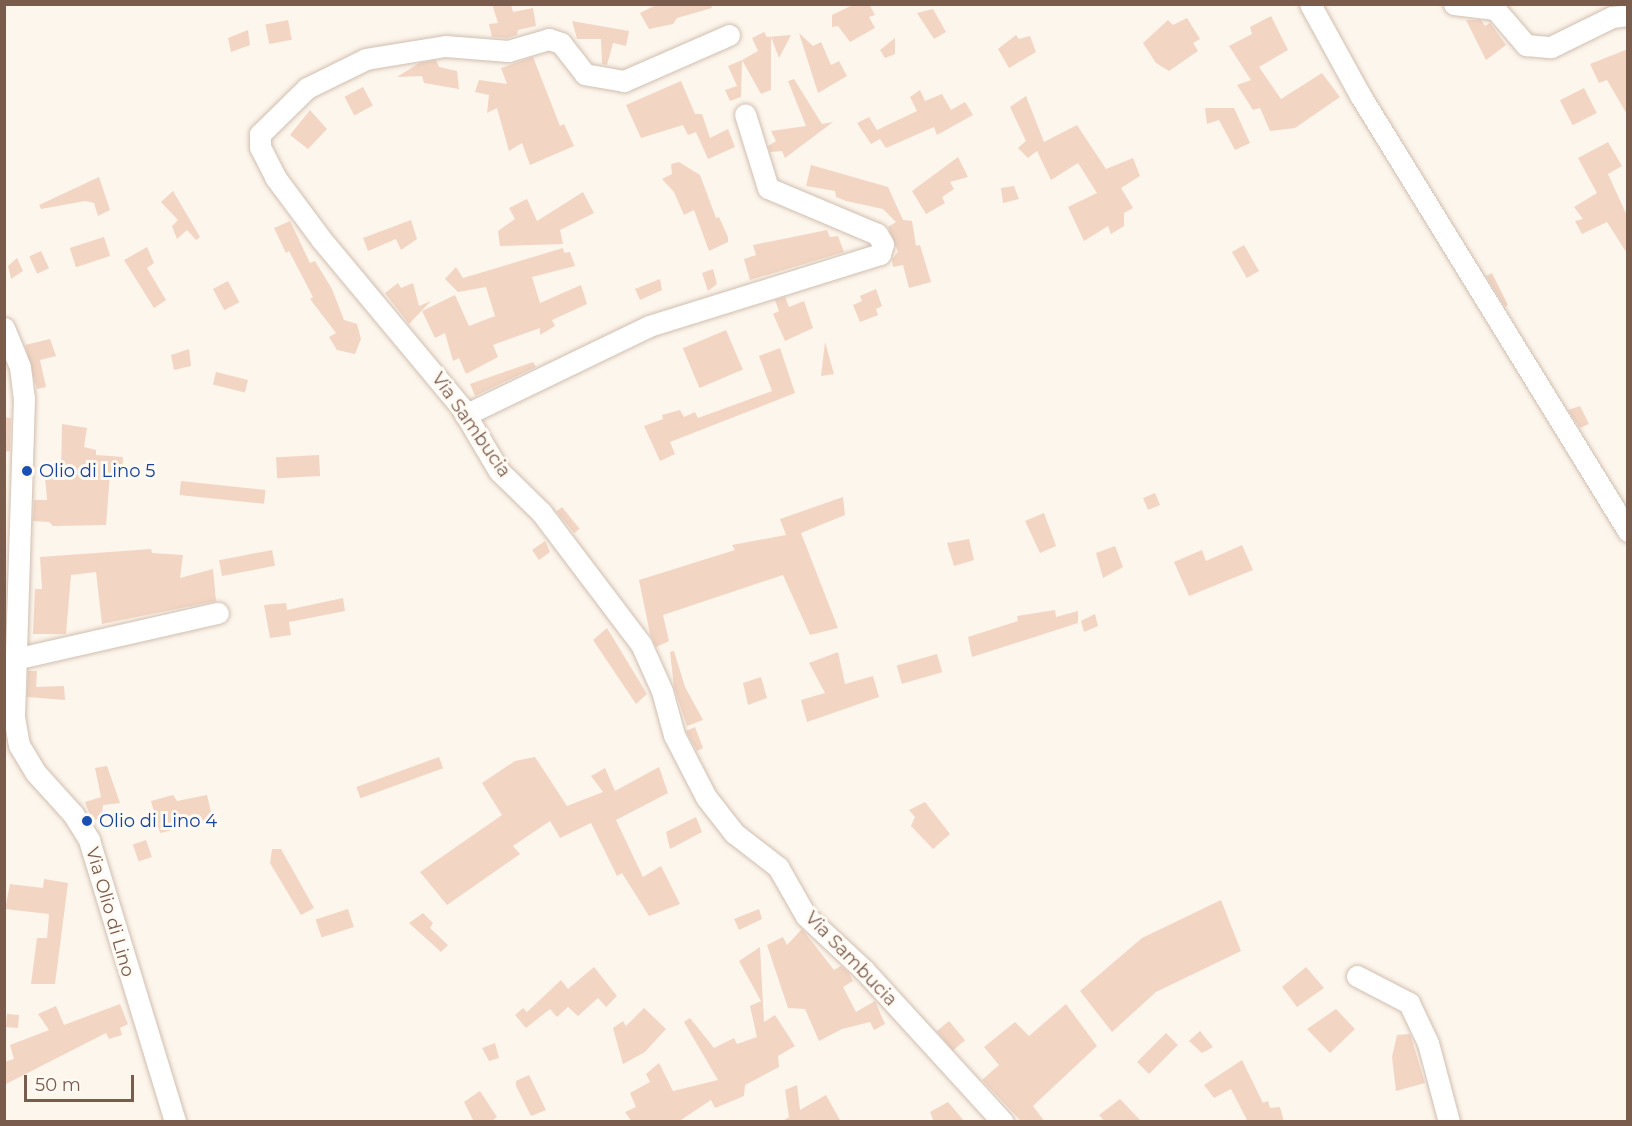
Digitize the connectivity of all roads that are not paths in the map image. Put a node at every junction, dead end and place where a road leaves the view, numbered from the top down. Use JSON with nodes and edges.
{"nodes":[{"id":1,"x":1310,"y":4,"type":"edge"},
{"id":2,"x":1454,"y":4,"type":"edge"},
{"id":3,"x":1628,"y":15,"type":"edge"},
{"id":4,"x":729,"y":35,"type":"dead end"},
{"id":5,"x":745,"y":114,"type":"dead end"},
{"id":6,"x":4,"y":328,"type":"edge"},
{"id":7,"x":465,"y":415,"type":"junction"},
{"id":8,"x":13,"y":478,"type":"edge"},
{"id":9,"x":1628,"y":531,"type":"edge"},
{"id":10,"x":218,"y":613,"type":"dead end"},
{"id":11,"x":15,"y":659,"type":"junction"},
{"id":12,"x":1357,"y":976,"type":"dead end"},
{"id":13,"x":175,"y":1122,"type":"edge"},
{"id":14,"x":1003,"y":1122,"type":"edge"},
{"id":15,"x":1449,"y":1122,"type":"edge"}],
"edges":[{"from":1,"to":9,"type":"street"},
{"from":2,"to":3,"type":"street"},
{"from":4,"to":7,"type":"street","name":"Via Sambucia"},
{"from":5,"to":7,"type":"street"},
{"from":6,"to":8,"type":"street","name":"Via Olio di Lino"},
{"from":7,"to":14,"type":"street","name":"Via Sambucia"},
{"from":8,"to":11,"type":"street","name":"Via Olio di Lino"},
{"from":10,"to":11,"type":"street"},
{"from":11,"to":13,"type":"street","name":"Via Olio di Lino"},
{"from":12,"to":15,"type":"street"}]}
